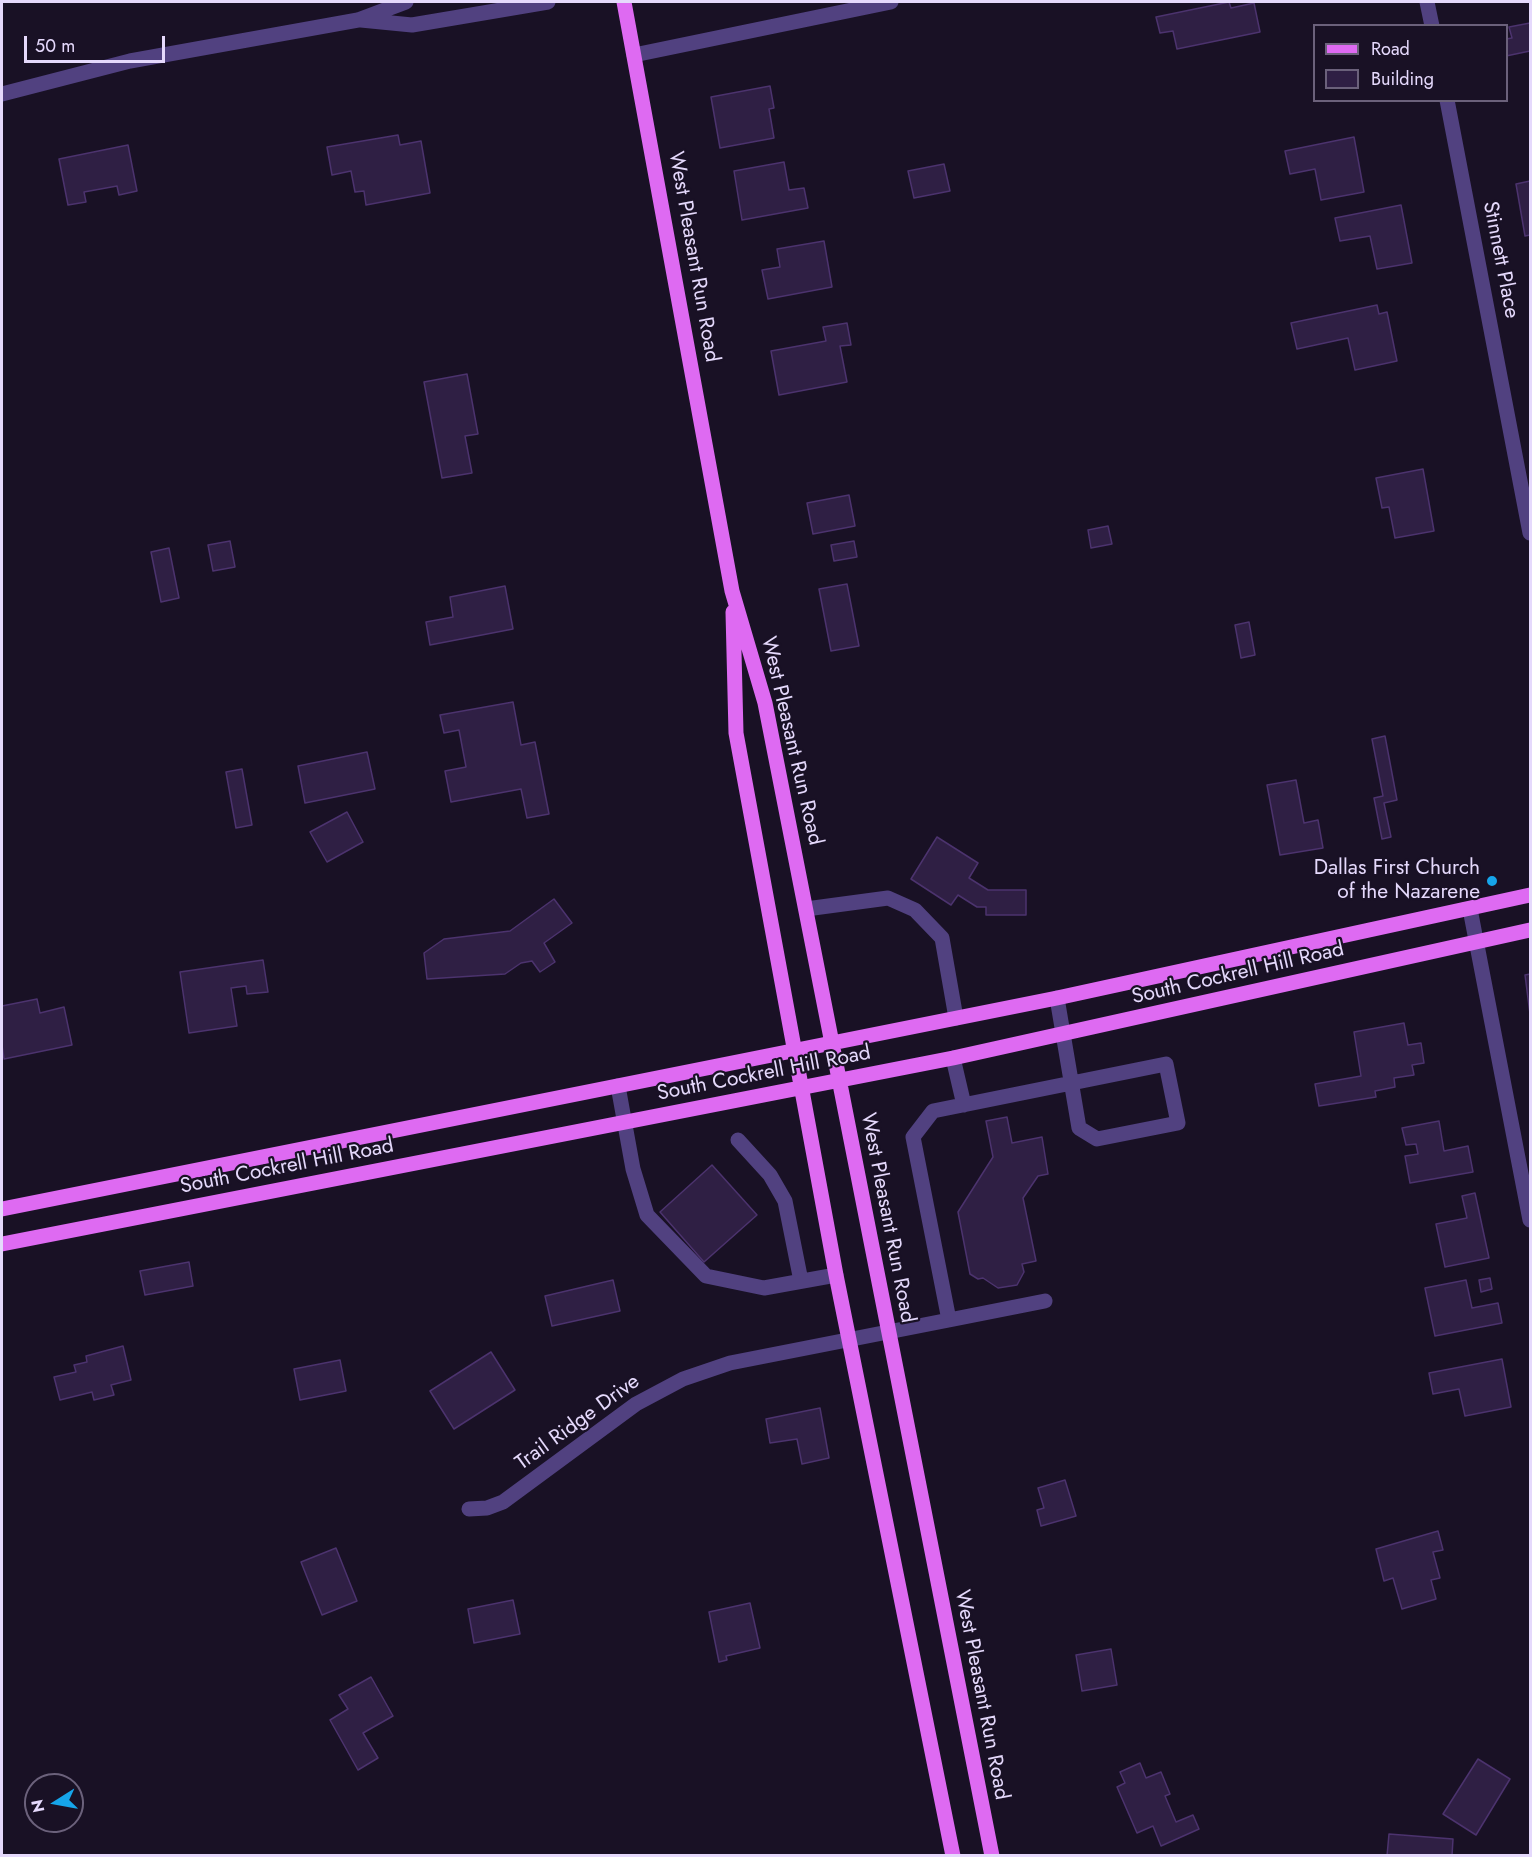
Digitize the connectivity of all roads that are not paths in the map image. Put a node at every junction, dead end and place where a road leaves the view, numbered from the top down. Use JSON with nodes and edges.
{"nodes":[{"id":1,"x":406,"y":2,"type":"edge"},
{"id":2,"x":548,"y":2,"type":"edge"},
{"id":3,"x":624,"y":2,"type":"edge"},
{"id":4,"x":891,"y":2,"type":"edge"},
{"id":5,"x":1427,"y":2,"type":"edge"},
{"id":6,"x":358,"y":20,"type":"junction"},
{"id":7,"x":1432,"y":24,"type":"edge"},
{"id":8,"x":634,"y":56,"type":"junction"},
{"id":9,"x":2,"y":94,"type":"edge"},
{"id":10,"x":1447,"y":102,"type":"edge"},
{"id":11,"x":1530,"y":533,"type":"edge"},
{"id":12,"x":732,"y":591,"type":"junction"},
{"id":13,"x":1530,"y":895,"type":"edge"},
{"id":14,"x":806,"y":909,"type":"junction"},
{"id":15,"x":1470,"y":909,"type":"junction"},
{"id":16,"x":1530,"y":930,"type":"edge"},
{"id":17,"x":1477,"y":941,"type":"junction"},
{"id":18,"x":1057,"y":998,"type":"junction"},
{"id":19,"x":956,"y":1018,"type":"junction"},
{"id":20,"x":1063,"y":1035,"type":"junction"},
{"id":21,"x":833,"y":1043,"type":"junction"},
{"id":22,"x":794,"y":1050,"type":"junction"},
{"id":23,"x":953,"y":1058,"type":"junction"},
{"id":24,"x":839,"y":1081,"type":"junction"},
{"id":25,"x":1070,"y":1083,"type":"junction"},
{"id":26,"x":618,"y":1086,"type":"junction"},
{"id":27,"x":801,"y":1089,"type":"junction"},
{"id":28,"x":964,"y":1105,"type":"junction"},
{"id":29,"x":624,"y":1122,"type":"junction"},
{"id":30,"x":738,"y":1140,"type":"dead end"},
{"id":31,"x":2,"y":1209,"type":"edge"},
{"id":32,"x":1530,"y":1220,"type":"edge"},
{"id":33,"x":2,"y":1244,"type":"edge"},
{"id":34,"x":837,"y":1275,"type":"junction"},
{"id":35,"x":801,"y":1281,"type":"junction"},
{"id":36,"x":1045,"y":1301,"type":"dead end"},
{"id":37,"x":949,"y":1320,"type":"junction"},
{"id":38,"x":887,"y":1332,"type":"junction"},
{"id":39,"x":849,"y":1340,"type":"junction"},
{"id":40,"x":470,"y":1509,"type":"dead end"},
{"id":41,"x":953,"y":1856,"type":"edge"},
{"id":42,"x":992,"y":1856,"type":"edge"}],
"edges":[{"from":1,"to":6,"type":"street"},
{"from":2,"to":6,"type":"street"},
{"from":3,"to":8,"type":"main road","name":"West Pleasant Run Road"},
{"from":4,"to":8,"type":"street"},
{"from":5,"to":7,"type":"street"},
{"from":6,"to":9,"type":"street"},
{"from":8,"to":12,"type":"main road","name":"West Pleasant Run Road"},
{"from":10,"to":11,"type":"street","name":"Stinnett Place"},
{"from":12,"to":14,"type":"main road","name":"West Pleasant Run Road"},
{"from":12,"to":22,"type":"main road","name":"West Pleasant Run Road"},
{"from":13,"to":15,"type":"main road","name":"South Cockrell Hill Road"},
{"from":14,"to":19,"type":"street"},
{"from":14,"to":21,"type":"main road","name":"West Pleasant Run Road"},
{"from":15,"to":17,"type":"street"},
{"from":15,"to":18,"type":"main road","name":"South Cockrell Hill Road"},
{"from":16,"to":17,"type":"main road","name":"South Cockrell Hill Road"},
{"from":17,"to":20,"type":"main road","name":"South Cockrell Hill Road"},
{"from":17,"to":32,"type":"street"},
{"from":18,"to":19,"type":"main road","name":"South Cockrell Hill Road"},
{"from":18,"to":20,"type":"street"},
{"from":19,"to":21,"type":"main road","name":"South Cockrell Hill Road"},
{"from":20,"to":23,"type":"main road","name":"South Cockrell Hill Road"},
{"from":20,"to":25,"type":"street"},
{"from":21,"to":22,"type":"main road","name":"South Cockrell Hill Road"},
{"from":21,"to":24,"type":"main road","name":"West Pleasant Run Road"},
{"from":22,"to":26,"type":"main road","name":"South Cockrell Hill Road"},
{"from":22,"to":27,"type":"main road","name":"West Pleasant Run Road"},
{"from":23,"to":24,"type":"main road","name":"South Cockrell Hill Road"},
{"from":23,"to":28,"type":"street"},
{"from":24,"to":27,"type":"main road","name":"South Cockrell Hill Road"},
{"from":24,"to":38,"type":"main road","name":"West Pleasant Run Road"},
{"from":25,"to":25,"type":"street"},
{"from":25,"to":28,"type":"street"},
{"from":26,"to":29,"type":"street"},
{"from":26,"to":31,"type":"main road","name":"South Cockrell Hill Road"},
{"from":27,"to":29,"type":"main road","name":"South Cockrell Hill Road"},
{"from":27,"to":34,"type":"main road","name":"West Pleasant Run Road"},
{"from":28,"to":37,"type":"street"},
{"from":29,"to":33,"type":"main road","name":"South Cockrell Hill Road"},
{"from":29,"to":35,"type":"street"},
{"from":30,"to":35,"type":"street"},
{"from":34,"to":35,"type":"street"},
{"from":34,"to":39,"type":"main road","name":"West Pleasant Run Road"},
{"from":36,"to":37,"type":"street","name":"Trail Ridge Drive"},
{"from":37,"to":38,"type":"street","name":"Trail Ridge Drive"},
{"from":38,"to":39,"type":"street","name":"Trail Ridge Drive"},
{"from":38,"to":42,"type":"main road","name":"West Pleasant Run Road"},
{"from":39,"to":40,"type":"street","name":"Trail Ridge Drive"},
{"from":39,"to":41,"type":"main road","name":"West Pleasant Run Road"}]}
